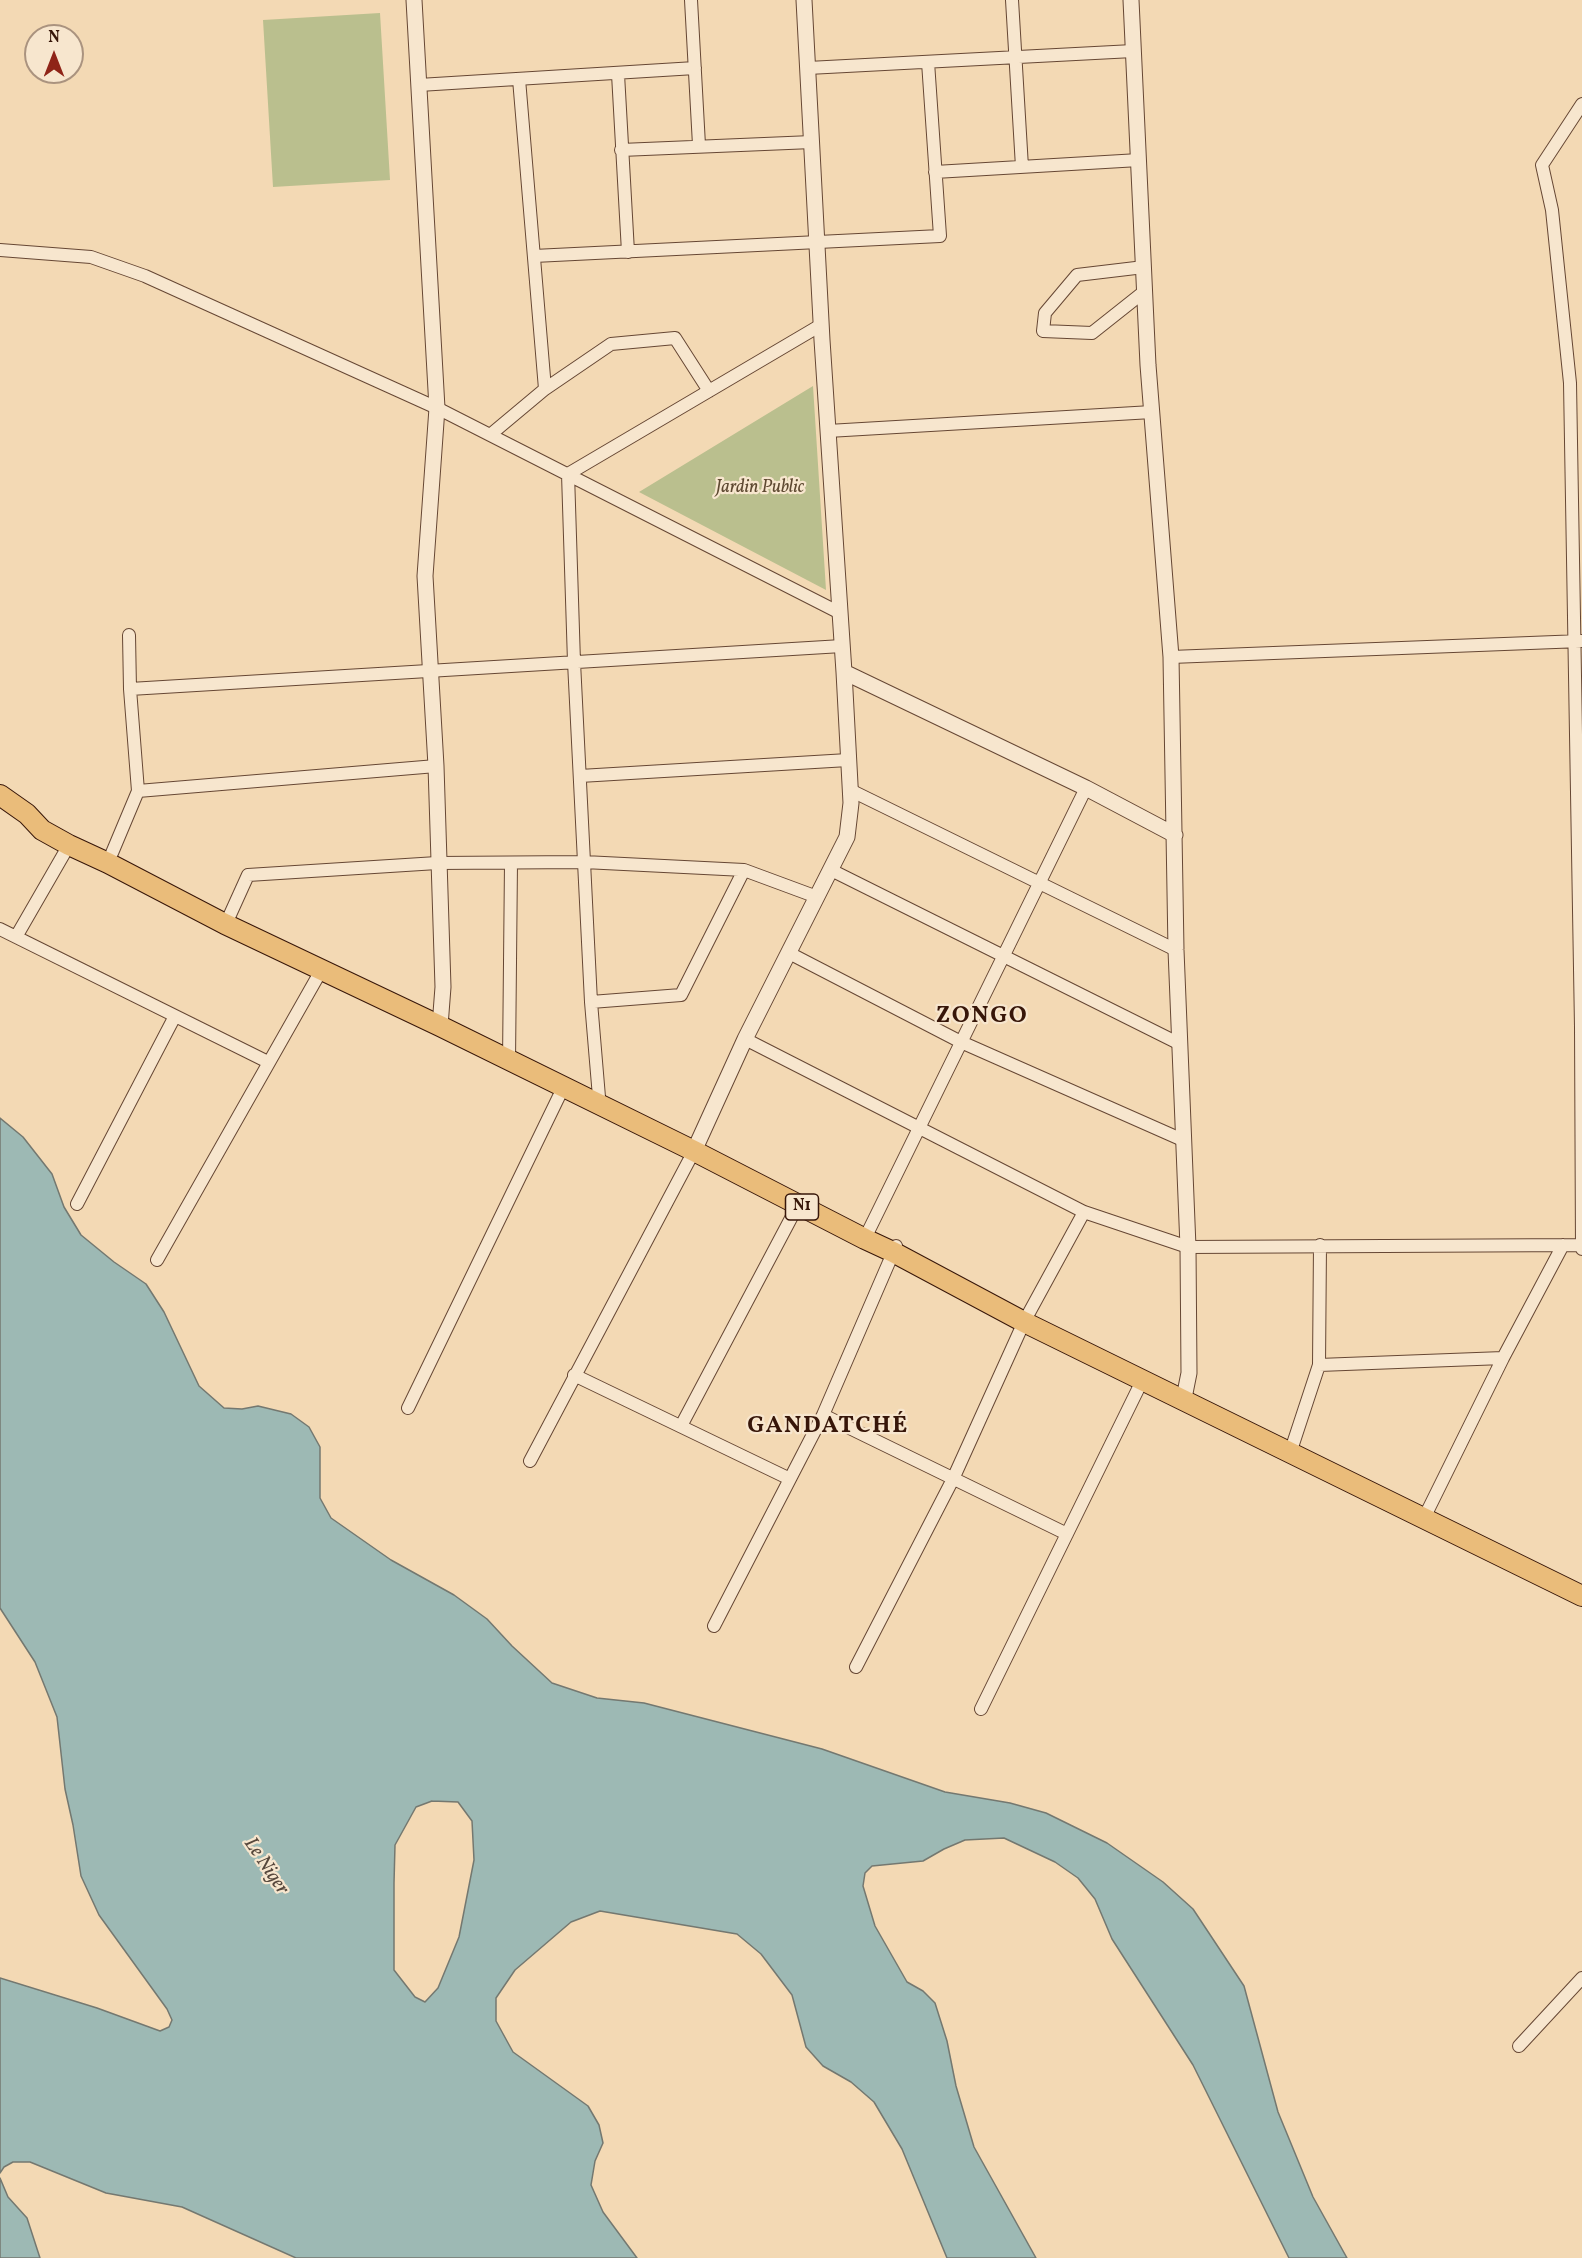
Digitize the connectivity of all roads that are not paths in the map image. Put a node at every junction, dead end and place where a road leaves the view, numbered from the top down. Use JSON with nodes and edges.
{"nodes":[{"id":1,"x":414,"y":0,"type":"edge"},
{"id":2,"x":691,"y":0,"type":"edge"},
{"id":3,"x":804,"y":0,"type":"edge"},
{"id":4,"x":1012,"y":0,"type":"edge"},
{"id":5,"x":1131,"y":0,"type":"edge"},
{"id":6,"x":1133,"y":51,"type":"junction"},
{"id":7,"x":1016,"y":57,"type":"junction"},
{"id":8,"x":928,"y":62,"type":"junction"},
{"id":9,"x":695,"y":68,"type":"junction"},
{"id":10,"x":808,"y":68,"type":"junction"},
{"id":11,"x":618,"y":74,"type":"junction"},
{"id":12,"x":519,"y":79,"type":"junction"},
{"id":13,"x":419,"y":85,"type":"junction"},
{"id":14,"x":1582,"y":104,"type":"edge"},
{"id":15,"x":812,"y":142,"type":"junction"},
{"id":16,"x":699,"y":146,"type":"junction"},
{"id":17,"x":621,"y":150,"type":"junction"},
{"id":18,"x":1139,"y":160,"type":"junction"},
{"id":19,"x":1022,"y":167,"type":"junction"},
{"id":20,"x":935,"y":172,"type":"junction"},
{"id":21,"x":817,"y":243,"type":"junction"},
{"id":22,"x":0,"y":250,"type":"edge"},
{"id":23,"x":628,"y":252,"type":"junction"},
{"id":24,"x":534,"y":256,"type":"junction"},
{"id":25,"x":1144,"y":267,"type":"junction"},
{"id":26,"x":1145,"y":291,"type":"junction"},
{"id":27,"x":821,"y":325,"type":"junction"},
{"id":28,"x":545,"y":389,"type":"junction"},
{"id":29,"x":709,"y":391,"type":"junction"},
{"id":30,"x":437,"y":408,"type":"junction"},
{"id":31,"x":1152,"y":412,"type":"junction"},
{"id":32,"x":828,"y":431,"type":"junction"},
{"id":33,"x":490,"y":435,"type":"junction"},
{"id":34,"x":568,"y":474,"type":"junction"},
{"id":35,"x":1577,"y":548,"type":"edge"},
{"id":36,"x":840,"y":613,"type":"junction"},
{"id":37,"x":129,"y":635,"type":"dead end"},
{"id":38,"x":1578,"y":640,"type":"edge"},
{"id":39,"x":842,"y":646,"type":"junction"},
{"id":40,"x":1171,"y":657,"type":"junction"},
{"id":41,"x":574,"y":662,"type":"junction"},
{"id":42,"x":429,"y":671,"type":"junction"},
{"id":43,"x":844,"y":672,"type":"junction"},
{"id":44,"x":130,"y":688,"type":"junction"},
{"id":45,"x":848,"y":760,"type":"junction"},
{"id":46,"x":436,"y":766,"type":"junction"},
{"id":47,"x":580,"y":776,"type":"junction"},
{"id":48,"x":1086,"y":788,"type":"junction"},
{"id":49,"x":850,"y":790,"type":"junction"},
{"id":50,"x":138,"y":791,"type":"junction"},
{"id":51,"x":0,"y":795,"type":"edge"},
{"id":52,"x":27,"y":814,"type":"junction"},
{"id":53,"x":1175,"y":835,"type":"junction"},
{"id":54,"x":69,"y":845,"type":"junction"},
{"id":55,"x":112,"y":853,"type":"junction"},
{"id":56,"x":584,"y":862,"type":"junction"},
{"id":57,"x":437,"y":863,"type":"junction"},
{"id":58,"x":512,"y":863,"type":"junction"},
{"id":59,"x":744,"y":870,"type":"junction"},
{"id":60,"x":831,"y":870,"type":"junction"},
{"id":61,"x":1040,"y":882,"type":"junction"},
{"id":62,"x":817,"y":897,"type":"junction"},
{"id":63,"x":229,"y":917,"type":"junction"},
{"id":64,"x":0,"y":929,"type":"edge"},
{"id":65,"x":16,"y":937,"type":"junction"},
{"id":66,"x":1176,"y":950,"type":"junction"},
{"id":67,"x":789,"y":953,"type":"junction"},
{"id":68,"x":1003,"y":956,"type":"junction"},
{"id":69,"x":322,"y":969,"type":"junction"},
{"id":70,"x":591,"y":1002,"type":"junction"},
{"id":71,"x":175,"y":1016,"type":"junction"},
{"id":72,"x":440,"y":1021,"type":"junction"},
{"id":73,"x":745,"y":1039,"type":"junction"},
{"id":74,"x":961,"y":1042,"type":"junction"},
{"id":75,"x":1180,"y":1044,"type":"junction"},
{"id":76,"x":510,"y":1057,"type":"junction"},
{"id":77,"x":268,"y":1062,"type":"junction"},
{"id":78,"x":562,"y":1088,"type":"junction"},
{"id":79,"x":1582,"y":1092,"type":"edge"},
{"id":80,"x":599,"y":1097,"type":"junction"},
{"id":81,"x":919,"y":1128,"type":"junction"},
{"id":82,"x":1185,"y":1141,"type":"junction"},
{"id":83,"x":696,"y":1148,"type":"junction"},
{"id":84,"x":76,"y":1204,"type":"dead end"},
{"id":85,"x":798,"y":1205,"type":"junction"},
{"id":86,"x":1084,"y":1212,"type":"junction"},
{"id":87,"x":868,"y":1232,"type":"junction"},
{"id":88,"x":1320,"y":1245,"type":"junction"},
{"id":89,"x":1563,"y":1245,"type":"junction"},
{"id":90,"x":1188,"y":1247,"type":"junction"},
{"id":91,"x":1581,"y":1247,"type":"edge"},
{"id":92,"x":895,"y":1249,"type":"junction"},
{"id":93,"x":156,"y":1260,"type":"dead end"},
{"id":94,"x":1026,"y":1318,"type":"junction"},
{"id":95,"x":1503,"y":1358,"type":"junction"},
{"id":96,"x":1319,"y":1365,"type":"junction"},
{"id":97,"x":574,"y":1375,"type":"junction"},
{"id":98,"x":1143,"y":1379,"type":"junction"},
{"id":99,"x":1185,"y":1394,"type":"junction"},
{"id":100,"x":408,"y":1408,"type":"dead end"},
{"id":101,"x":823,"y":1415,"type":"junction"},
{"id":102,"x":681,"y":1426,"type":"junction"},
{"id":103,"x":1293,"y":1444,"type":"junction"},
{"id":104,"x":530,"y":1461,"type":"dead end"},
{"id":105,"x":790,"y":1479,"type":"junction"},
{"id":106,"x":953,"y":1479,"type":"junction"},
{"id":107,"x":1428,"y":1510,"type":"junction"},
{"id":108,"x":1067,"y":1534,"type":"junction"},
{"id":109,"x":1582,"y":1587,"type":"edge"},
{"id":110,"x":1582,"y":1596,"type":"edge"},
{"id":111,"x":714,"y":1626,"type":"dead end"},
{"id":112,"x":856,"y":1667,"type":"dead end"},
{"id":113,"x":981,"y":1709,"type":"dead end"},
{"id":114,"x":1582,"y":1977,"type":"edge"},
{"id":115,"x":1519,"y":2046,"type":"dead end"}],
"edges":[{"from":1,"to":13,"type":"street"},
{"from":2,"to":9,"type":"street"},
{"from":3,"to":10,"type":"street"},
{"from":4,"to":7,"type":"street"},
{"from":5,"to":6,"type":"street"},
{"from":6,"to":7,"type":"street"},
{"from":6,"to":18,"type":"street"},
{"from":7,"to":8,"type":"street"},
{"from":7,"to":19,"type":"street"},
{"from":8,"to":10,"type":"street"},
{"from":8,"to":20,"type":"street"},
{"from":9,"to":11,"type":"street"},
{"from":9,"to":16,"type":"street"},
{"from":10,"to":15,"type":"street"},
{"from":11,"to":12,"type":"street"},
{"from":11,"to":17,"type":"street"},
{"from":12,"to":13,"type":"street"},
{"from":12,"to":24,"type":"street"},
{"from":13,"to":30,"type":"street"},
{"from":14,"to":35,"type":"street"},
{"from":15,"to":16,"type":"street"},
{"from":15,"to":21,"type":"street"},
{"from":16,"to":17,"type":"street"},
{"from":17,"to":23,"type":"street"},
{"from":18,"to":19,"type":"street"},
{"from":18,"to":25,"type":"street"},
{"from":19,"to":20,"type":"street"},
{"from":20,"to":21,"type":"street"},
{"from":21,"to":23,"type":"street"},
{"from":21,"to":27,"type":"street"},
{"from":22,"to":30,"type":"street"},
{"from":23,"to":24,"type":"street"},
{"from":24,"to":28,"type":"street"},
{"from":25,"to":26,"type":"street"},
{"from":25,"to":26,"type":"street"},
{"from":26,"to":31,"type":"street"},
{"from":27,"to":29,"type":"street"},
{"from":27,"to":32,"type":"street"},
{"from":28,"to":29,"type":"street"},
{"from":28,"to":33,"type":"street"},
{"from":29,"to":34,"type":"street"},
{"from":30,"to":33,"type":"street"},
{"from":30,"to":42,"type":"street"},
{"from":31,"to":32,"type":"street"},
{"from":31,"to":40,"type":"street"},
{"from":32,"to":36,"type":"street"},
{"from":33,"to":34,"type":"street"},
{"from":34,"to":36,"type":"street"},
{"from":34,"to":41,"type":"street"},
{"from":35,"to":38,"type":"street"},
{"from":36,"to":39,"type":"street"},
{"from":37,"to":44,"type":"street"},
{"from":38,"to":40,"type":"street"},
{"from":38,"to":79,"type":"street"},
{"from":39,"to":41,"type":"street"},
{"from":39,"to":43,"type":"street"},
{"from":40,"to":53,"type":"street"},
{"from":41,"to":42,"type":"street"},
{"from":41,"to":47,"type":"street"},
{"from":42,"to":44,"type":"street"},
{"from":42,"to":46,"type":"street"},
{"from":43,"to":45,"type":"street"},
{"from":43,"to":48,"type":"street"},
{"from":44,"to":50,"type":"street"},
{"from":45,"to":47,"type":"street"},
{"from":45,"to":49,"type":"street"},
{"from":46,"to":50,"type":"street"},
{"from":46,"to":57,"type":"street"},
{"from":47,"to":56,"type":"street"},
{"from":48,"to":53,"type":"street"},
{"from":48,"to":61,"type":"street"},
{"from":49,"to":60,"type":"street"},
{"from":49,"to":61,"type":"street"},
{"from":50,"to":55,"type":"street"},
{"from":51,"to":52,"type":"main road","number":"N1"},
{"from":52,"to":54,"type":"main road","number":"N1"},
{"from":52,"to":55,"type":"main road","number":"N1"},
{"from":53,"to":66,"type":"street"},
{"from":54,"to":65,"type":"street"},
{"from":54,"to":69,"type":"main road","number":"N1"},
{"from":55,"to":63,"type":"main road","number":"N1"},
{"from":56,"to":58,"type":"street"},
{"from":56,"to":59,"type":"street"},
{"from":56,"to":70,"type":"street"},
{"from":57,"to":58,"type":"street"},
{"from":57,"to":63,"type":"street"},
{"from":57,"to":72,"type":"street"},
{"from":58,"to":76,"type":"street"},
{"from":59,"to":62,"type":"street"},
{"from":59,"to":70,"type":"street"},
{"from":60,"to":62,"type":"street"},
{"from":60,"to":68,"type":"street"},
{"from":61,"to":66,"type":"street"},
{"from":61,"to":68,"type":"street"},
{"from":62,"to":67,"type":"street"},
{"from":63,"to":72,"type":"main road","number":"N1"},
{"from":64,"to":65,"type":"street"},
{"from":65,"to":71,"type":"street"},
{"from":66,"to":75,"type":"street"},
{"from":67,"to":73,"type":"street"},
{"from":67,"to":74,"type":"street"},
{"from":68,"to":74,"type":"street"},
{"from":68,"to":75,"type":"street"},
{"from":69,"to":72,"type":"main road","number":"N1"},
{"from":69,"to":77,"type":"street"},
{"from":70,"to":80,"type":"street"},
{"from":71,"to":77,"type":"street"},
{"from":71,"to":84,"type":"street"},
{"from":72,"to":76,"type":"main road","number":"N1"},
{"from":73,"to":81,"type":"street"},
{"from":73,"to":83,"type":"street"},
{"from":74,"to":81,"type":"street"},
{"from":74,"to":82,"type":"street"},
{"from":75,"to":82,"type":"street"},
{"from":76,"to":78,"type":"main road","number":"N1"},
{"from":76,"to":80,"type":"main road","number":"N1"},
{"from":77,"to":93,"type":"street"},
{"from":78,"to":83,"type":"main road","number":"N1"},
{"from":78,"to":100,"type":"street"},
{"from":79,"to":91,"type":"street"},
{"from":80,"to":83,"type":"main road","number":"N1"},
{"from":81,"to":86,"type":"street"},
{"from":81,"to":87,"type":"street"},
{"from":82,"to":90,"type":"street"},
{"from":83,"to":85,"type":"main road","number":"N1"},
{"from":83,"to":87,"type":"main road","number":"N1"},
{"from":83,"to":97,"type":"street"},
{"from":85,"to":92,"type":"main road","number":"N1"},
{"from":85,"to":102,"type":"street"},
{"from":86,"to":90,"type":"street"},
{"from":86,"to":94,"type":"street"},
{"from":87,"to":92,"type":"main road","number":"N1"},
{"from":88,"to":89,"type":"street"},
{"from":88,"to":90,"type":"street"},
{"from":88,"to":96,"type":"street"},
{"from":89,"to":91,"type":"street"},
{"from":89,"to":95,"type":"street"},
{"from":90,"to":99,"type":"street"},
{"from":92,"to":94,"type":"main road","number":"N1"},
{"from":92,"to":101,"type":"street"},
{"from":94,"to":98,"type":"main road","number":"N1"},
{"from":94,"to":99,"type":"main road","number":"N1"},
{"from":94,"to":106,"type":"street"},
{"from":95,"to":96,"type":"street"},
{"from":95,"to":107,"type":"street"},
{"from":96,"to":103,"type":"street"},
{"from":97,"to":102,"type":"street"},
{"from":97,"to":104,"type":"street"},
{"from":98,"to":99,"type":"main road","number":"N1"},
{"from":98,"to":108,"type":"street"},
{"from":99,"to":103,"type":"main road","number":"N1"},
{"from":99,"to":110,"type":"main road","number":"N1"},
{"from":101,"to":105,"type":"street"},
{"from":101,"to":106,"type":"street"},
{"from":102,"to":105,"type":"street"},
{"from":103,"to":107,"type":"main road","number":"N1"},
{"from":105,"to":111,"type":"street"},
{"from":106,"to":108,"type":"street"},
{"from":106,"to":112,"type":"street"},
{"from":107,"to":109,"type":"main road","number":"N1"},
{"from":108,"to":113,"type":"street"},
{"from":114,"to":115,"type":"street"}]}
